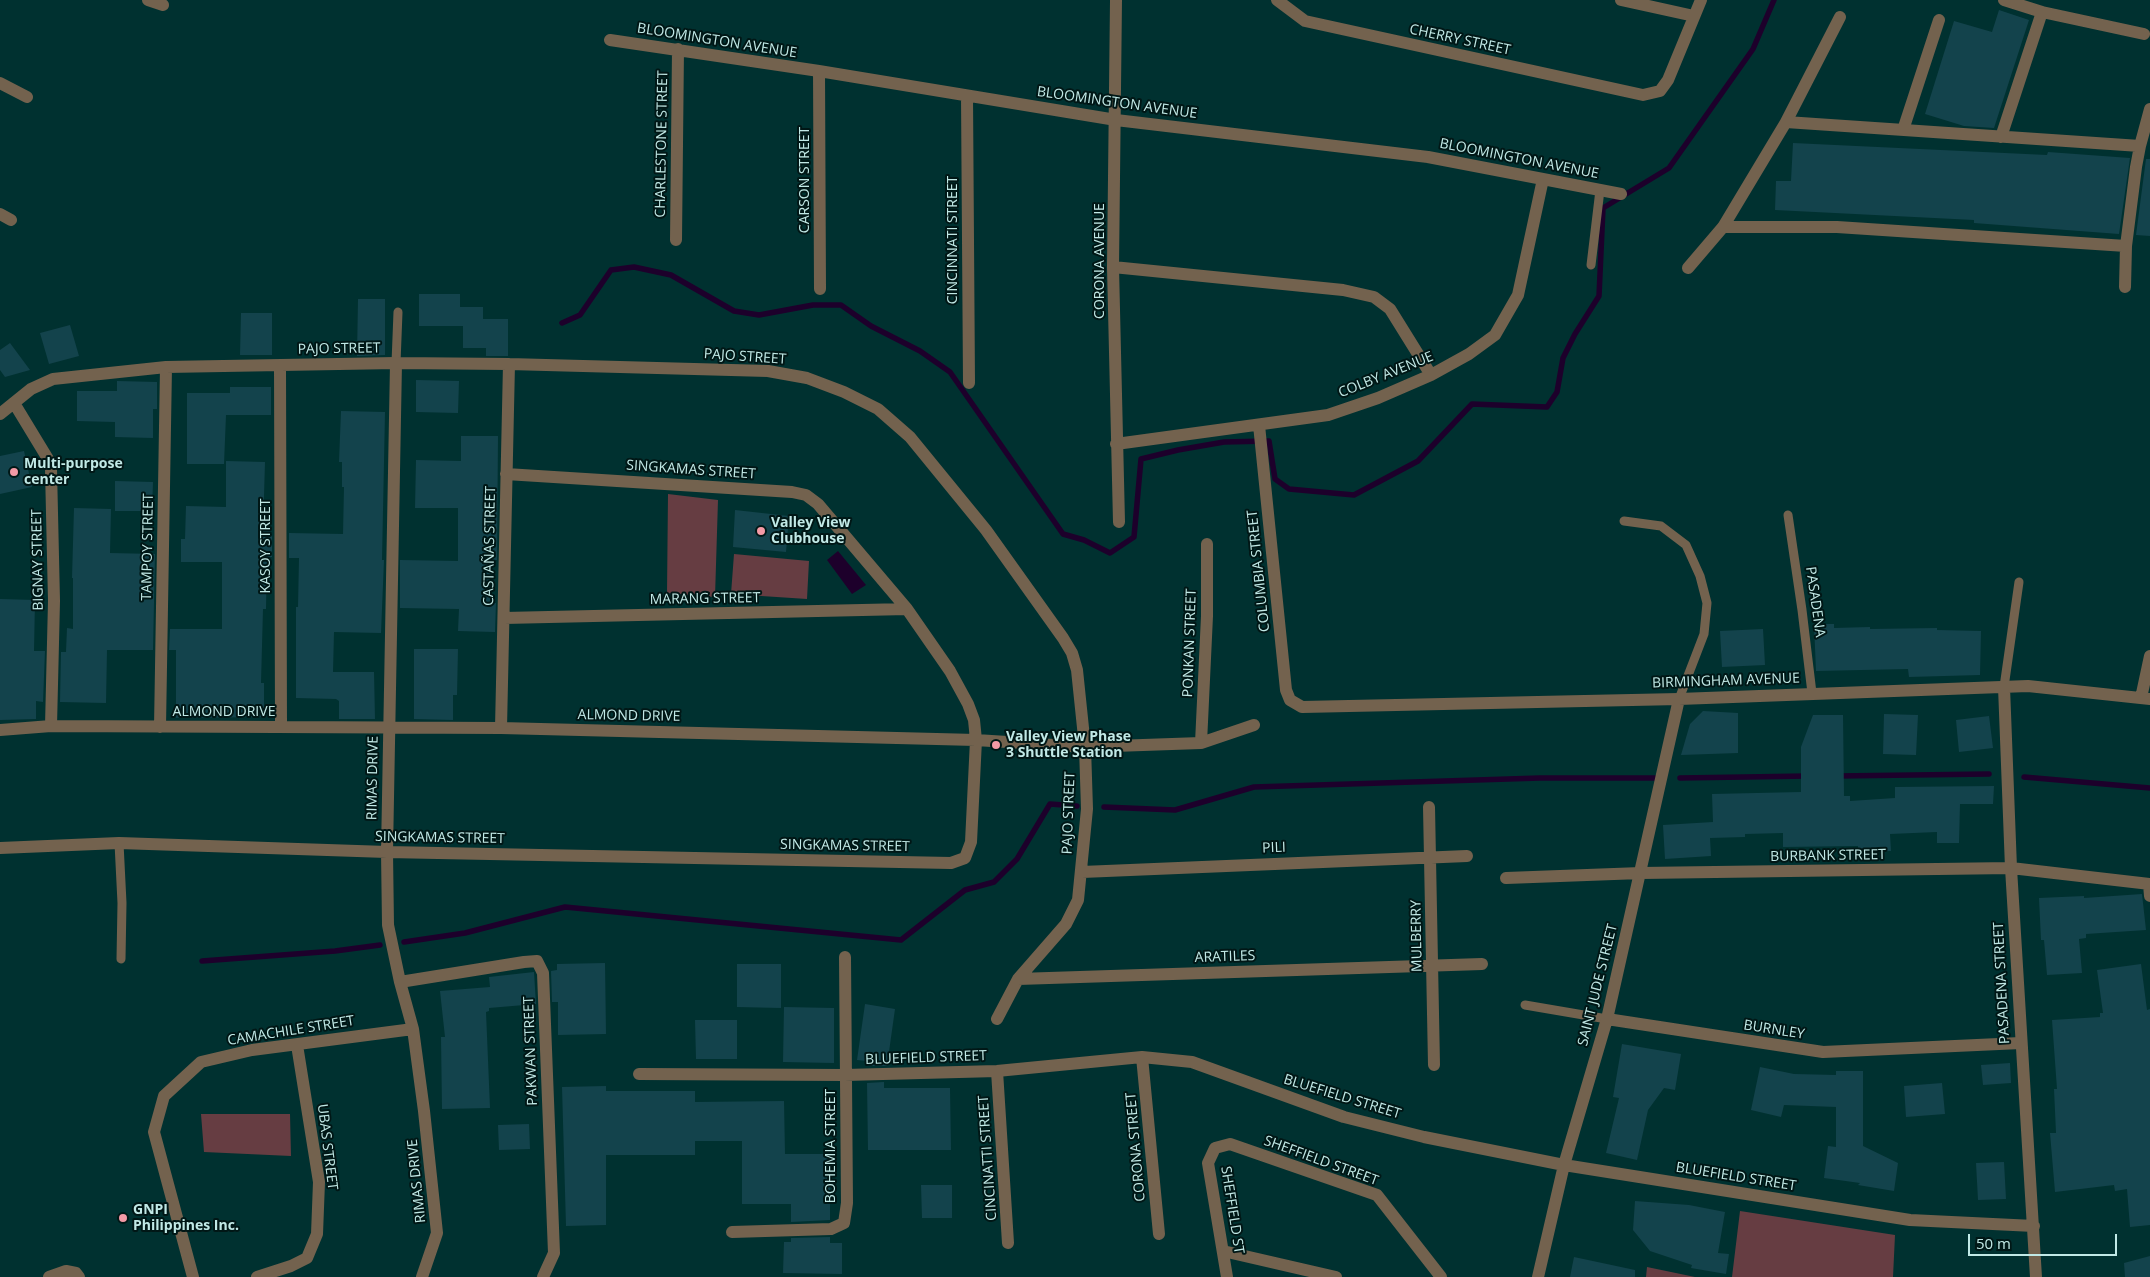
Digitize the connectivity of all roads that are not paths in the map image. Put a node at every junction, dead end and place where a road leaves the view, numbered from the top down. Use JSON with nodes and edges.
{"nodes":[{"id":1,"x":148,"y":0,"type":"edge"},
{"id":2,"x":1116,"y":0,"type":"edge"},
{"id":3,"x":1278,"y":0,"type":"edge"},
{"id":4,"x":1621,"y":0,"type":"edge"},
{"id":5,"x":1701,"y":0,"type":"edge"},
{"id":6,"x":2004,"y":0,"type":"edge"},
{"id":7,"x":163,"y":4,"type":"dead end"},
{"id":8,"x":2042,"y":12,"type":"junction"},
{"id":9,"x":1694,"y":16,"type":"junction"},
{"id":10,"x":1840,"y":17,"type":"dead end"},
{"id":11,"x":1940,"y":20,"type":"dead end"},
{"id":12,"x":2144,"y":34,"type":"dead end"},
{"id":13,"x":610,"y":40,"type":"dead end"},
{"id":14,"x":678,"y":49,"type":"junction"},
{"id":15,"x":819,"y":71,"type":"junction"},
{"id":16,"x":0,"y":83,"type":"edge"},
{"id":17,"x":967,"y":96,"type":"junction"},
{"id":18,"x":27,"y":97,"type":"dead end"},
{"id":19,"x":2150,"y":109,"type":"edge"},
{"id":20,"x":1116,"y":120,"type":"junction"},
{"id":21,"x":1786,"y":122,"type":"junction"},
{"id":22,"x":1903,"y":130,"type":"junction"},
{"id":23,"x":2000,"y":137,"type":"junction"},
{"id":24,"x":2140,"y":146,"type":"junction"},
{"id":25,"x":1543,"y":179,"type":"junction"},
{"id":26,"x":1600,"y":190,"type":"junction"},
{"id":27,"x":1621,"y":194,"type":"dead end"},
{"id":28,"x":1723,"y":228,"type":"junction"},
{"id":29,"x":676,"y":240,"type":"dead end"},
{"id":30,"x":2126,"y":246,"type":"junction"},
{"id":31,"x":1591,"y":265,"type":"dead end"},
{"id":32,"x":1113,"y":267,"type":"junction"},
{"id":33,"x":1688,"y":268,"type":"dead end"},
{"id":34,"x":2125,"y":287,"type":"dead end"},
{"id":35,"x":820,"y":289,"type":"dead end"},
{"id":36,"x":398,"y":312,"type":"dead end"},
{"id":37,"x":396,"y":364,"type":"junction"},
{"id":38,"x":509,"y":364,"type":"junction"},
{"id":39,"x":280,"y":365,"type":"junction"},
{"id":40,"x":166,"y":368,"type":"junction"},
{"id":41,"x":1431,"y":375,"type":"junction"},
{"id":42,"x":969,"y":383,"type":"dead end"},
{"id":43,"x":14,"y":403,"type":"junction"},
{"id":44,"x":0,"y":414,"type":"edge"},
{"id":45,"x":1258,"y":425,"type":"junction"},
{"id":46,"x":1116,"y":444,"type":"junction"},
{"id":47,"x":506,"y":474,"type":"junction"},
{"id":48,"x":1788,"y":515,"type":"dead end"},
{"id":49,"x":1624,"y":521,"type":"dead end"},
{"id":50,"x":1119,"y":522,"type":"dead end"},
{"id":51,"x":1207,"y":544,"type":"dead end"},
{"id":52,"x":2020,"y":582,"type":"dead end"},
{"id":53,"x":907,"y":609,"type":"junction"},
{"id":54,"x":504,"y":618,"type":"junction"},
{"id":55,"x":2150,"y":656,"type":"edge"},
{"id":56,"x":2004,"y":687,"type":"junction"},
{"id":57,"x":1812,"y":693,"type":"junction"},
{"id":58,"x":2145,"y":698,"type":"edge"},
{"id":59,"x":1679,"y":699,"type":"junction"},
{"id":60,"x":1302,"y":706,"type":"joint"},
{"id":61,"x":1254,"y":725,"type":"dead end"},
{"id":62,"x":51,"y":726,"type":"junction"},
{"id":63,"x":160,"y":727,"type":"junction"},
{"id":64,"x":281,"y":727,"type":"junction"},
{"id":65,"x":389,"y":728,"type":"junction"},
{"id":66,"x":502,"y":728,"type":"junction"},
{"id":67,"x":0,"y":730,"type":"edge"},
{"id":68,"x":976,"y":740,"type":"junction"},
{"id":69,"x":1202,"y":743,"type":"junction"},
{"id":70,"x":1085,"y":748,"type":"junction"},
{"id":71,"x":1429,"y":807,"type":"dead end"},
{"id":72,"x":119,"y":843,"type":"junction"},
{"id":73,"x":0,"y":848,"type":"edge"},
{"id":74,"x":386,"y":852,"type":"junction"},
{"id":75,"x":1430,"y":856,"type":"junction"},
{"id":76,"x":1468,"y":856,"type":"dead end"},
{"id":77,"x":2011,"y":868,"type":"junction"},
{"id":78,"x":1082,"y":872,"type":"junction"},
{"id":79,"x":1641,"y":873,"type":"junction"},
{"id":80,"x":1506,"y":878,"type":"dead end"},
{"id":81,"x":2150,"y":888,"type":"edge"},
{"id":82,"x":845,"y":957,"type":"dead end"},
{"id":83,"x":120,"y":959,"type":"dead end"},
{"id":84,"x":1482,"y":964,"type":"dead end"},
{"id":85,"x":1433,"y":966,"type":"junction"},
{"id":86,"x":1018,"y":978,"type":"junction"},
{"id":87,"x":400,"y":982,"type":"junction"},
{"id":88,"x":1524,"y":1005,"type":"dead end"},
{"id":89,"x":997,"y":1018,"type":"dead end"},
{"id":90,"x":1607,"y":1020,"type":"junction"},
{"id":91,"x":413,"y":1028,"type":"junction"},
{"id":92,"x":2021,"y":1043,"type":"junction"},
{"id":93,"x":297,"y":1045,"type":"junction"},
{"id":94,"x":1142,"y":1057,"type":"junction"},
{"id":95,"x":1434,"y":1065,"type":"dead end"},
{"id":96,"x":997,"y":1071,"type":"junction"},
{"id":97,"x":639,"y":1074,"type":"dead end"},
{"id":98,"x":845,"y":1075,"type":"junction"},
{"id":99,"x":1215,"y":1148,"type":"joint"},
{"id":100,"x":1564,"y":1165,"type":"junction"},
{"id":101,"x":2034,"y":1226,"type":"junction"},
{"id":102,"x":732,"y":1232,"type":"dead end"},
{"id":103,"x":1159,"y":1234,"type":"dead end"},
{"id":104,"x":1008,"y":1243,"type":"dead end"},
{"id":105,"x":1224,"y":1251,"type":"junction"},
{"id":106,"x":49,"y":1277,"type":"edge"},
{"id":107,"x":79,"y":1277,"type":"edge"},
{"id":108,"x":194,"y":1277,"type":"edge"},
{"id":109,"x":257,"y":1277,"type":"edge"},
{"id":110,"x":422,"y":1277,"type":"edge"},
{"id":111,"x":543,"y":1277,"type":"edge"},
{"id":112,"x":1227,"y":1277,"type":"edge"},
{"id":113,"x":1336,"y":1277,"type":"edge"},
{"id":114,"x":1440,"y":1277,"type":"edge"},
{"id":115,"x":1538,"y":1277,"type":"edge"},
{"id":116,"x":2036,"y":1277,"type":"edge"}],
"edges":[{"from":1,"to":7,"type":"street"},
{"from":2,"to":20,"type":"street","name":"CORONA AVENUE"},
{"from":3,"to":9,"type":"street","name":"CHERRY STREET"},
{"from":4,"to":9,"type":"street"},
{"from":5,"to":9,"type":"street"},
{"from":6,"to":8,"type":"street"},
{"from":8,"to":12,"type":"street"},
{"from":8,"to":23,"type":"street"},
{"from":10,"to":21,"type":"street"},
{"from":11,"to":22,"type":"street"},
{"from":13,"to":14,"type":"street","name":"BLOOMINGTON AVENUE"},
{"from":14,"to":15,"type":"street","name":"BLOOMINGTON AVENUE"},
{"from":14,"to":29,"type":"street","name":"CHARLESTONE STREET"},
{"from":15,"to":17,"type":"street","name":"BLOOMINGTON AVENUE"},
{"from":15,"to":35,"type":"street","name":"CARSON STREET"},
{"from":16,"to":18,"type":"street"},
{"from":17,"to":20,"type":"street","name":"BLOOMINGTON AVENUE"},
{"from":17,"to":42,"type":"street","name":"CINCINNATI STREET"},
{"from":19,"to":24,"type":"street"},
{"from":20,"to":25,"type":"street","name":"BLOOMINGTON AVENUE"},
{"from":20,"to":32,"type":"street","name":"CORONA AVENUE"},
{"from":21,"to":22,"type":"street"},
{"from":21,"to":28,"type":"street"},
{"from":22,"to":23,"type":"street"},
{"from":23,"to":24,"type":"street"},
{"from":24,"to":30,"type":"street"},
{"from":25,"to":26,"type":"street","name":"BLOOMINGTON AVENUE"},
{"from":25,"to":41,"type":"street","name":"COLBY AVENUE"},
{"from":26,"to":27,"type":"street","name":"BLOOMINGTON AVENUE"},
{"from":26,"to":31,"type":"lane"},
{"from":28,"to":30,"type":"street"},
{"from":28,"to":33,"type":"street"},
{"from":30,"to":34,"type":"street"},
{"from":32,"to":41,"type":"street"},
{"from":32,"to":46,"type":"street","name":"CORONA AVENUE"},
{"from":36,"to":37,"type":"lane"},
{"from":37,"to":38,"type":"street","name":"PAJO STREET"},
{"from":37,"to":39,"type":"street","name":"PAJO STREET"},
{"from":37,"to":65,"type":"street","name":"RIMAS DRIVE"},
{"from":38,"to":47,"type":"street","name":"CASTAÑAS STREET"},
{"from":38,"to":70,"type":"street","name":"PAJO STREET"},
{"from":39,"to":40,"type":"street","name":"PAJO STREET"},
{"from":39,"to":64,"type":"street","name":"KASOY STREET"},
{"from":40,"to":43,"type":"street","name":"PAJO STREET"},
{"from":40,"to":63,"type":"street","name":"TAMPOY STREET"},
{"from":41,"to":45,"type":"street","name":"COLBY AVENUE"},
{"from":43,"to":44,"type":"street","name":"PAJO STREET"},
{"from":43,"to":62,"type":"street","name":"BIGNAY STREET"},
{"from":45,"to":46,"type":"street","name":"COLBY AVENUE"},
{"from":45,"to":60,"type":"street","name":"COLUMBIA STREET"},
{"from":46,"to":50,"type":"street","name":"CORONA AVENUE"},
{"from":47,"to":53,"type":"street","name":"SINGKAMAS STREET"},
{"from":47,"to":54,"type":"street","name":"CASTAÑAS STREET"},
{"from":48,"to":57,"type":"lane","name":"PASADENA"},
{"from":49,"to":59,"type":"lane"},
{"from":51,"to":69,"type":"street","name":"PONKAN STREET"},
{"from":52,"to":56,"type":"lane"},
{"from":53,"to":54,"type":"street","name":"MARANG STREET"},
{"from":53,"to":68,"type":"street","name":"SINGKAMAS STREET"},
{"from":54,"to":66,"type":"street","name":"CASTAÑAS STREET"},
{"from":55,"to":58,"type":"street"},
{"from":56,"to":57,"type":"street","name":"BIRMINGHAM AVENUE"},
{"from":56,"to":58,"type":"street","name":"BIRMINGHAM AVENUE"},
{"from":56,"to":77,"type":"street","name":"PASADENA STREET"},
{"from":57,"to":59,"type":"street","name":"BIRMINGHAM AVENUE"},
{"from":59,"to":60,"type":"street","name":"BIRMINGHAM AVENUE"},
{"from":59,"to":79,"type":"street","name":"SAINT JUDE STREET"},
{"from":61,"to":69,"type":"street","name":"ALMOND DRIVE"},
{"from":62,"to":63,"type":"street","name":"ALMOND DRIVE"},
{"from":62,"to":67,"type":"street","name":"ALMOND DRIVE"},
{"from":63,"to":64,"type":"street","name":"ALMOND DRIVE"},
{"from":64,"to":65,"type":"street","name":"ALMOND DRIVE"},
{"from":65,"to":66,"type":"street","name":"ALMOND DRIVE"},
{"from":65,"to":74,"type":"street","name":"RIMAS DRIVE"},
{"from":66,"to":68,"type":"street","name":"ALMOND DRIVE"},
{"from":68,"to":70,"type":"street","name":"ALMOND DRIVE"},
{"from":68,"to":74,"type":"street","name":"SINGKAMAS STREET"},
{"from":69,"to":70,"type":"street","name":"ALMOND DRIVE"},
{"from":70,"to":78,"type":"street","name":"PAJO STREET"},
{"from":71,"to":75,"type":"street","name":"MULBERRY"},
{"from":72,"to":73,"type":"street","name":"SINGKAMAS STREET"},
{"from":72,"to":74,"type":"street","name":"SINGKAMAS STREET"},
{"from":72,"to":83,"type":"lane"},
{"from":74,"to":87,"type":"street","name":"RIMAS DRIVE"},
{"from":75,"to":76,"type":"street","name":"PILI"},
{"from":75,"to":78,"type":"street","name":"PILI"},
{"from":75,"to":85,"type":"street","name":"MULBERRY"},
{"from":77,"to":79,"type":"street","name":"BURBANK STREET"},
{"from":77,"to":81,"type":"street","name":"BURBANK STREET"},
{"from":77,"to":92,"type":"street","name":"PASADENA STREET"},
{"from":78,"to":86,"type":"street","name":"PAJO STREET"},
{"from":79,"to":80,"type":"street","name":"BURBANK STREET"},
{"from":79,"to":90,"type":"street","name":"SAINT JUDE STREET"},
{"from":82,"to":98,"type":"street"},
{"from":84,"to":85,"type":"street","name":"ARATILES"},
{"from":85,"to":86,"type":"street","name":"ARATILES"},
{"from":85,"to":95,"type":"street","name":"MULBERRY"},
{"from":86,"to":89,"type":"street","name":"PAJO STREET"},
{"from":87,"to":91,"type":"street","name":"RIMAS DRIVE"},
{"from":87,"to":111,"type":"street","name":"PAKWAN STREET"},
{"from":88,"to":90,"type":"lane","name":"BURNLEY"},
{"from":90,"to":92,"type":"street","name":"BURNLEY"},
{"from":90,"to":100,"type":"street","name":"SAINT JUDE STREET"},
{"from":91,"to":93,"type":"street","name":"CAMACHILE STREET"},
{"from":91,"to":110,"type":"street","name":"RIMAS DRIVE"},
{"from":92,"to":101,"type":"street","name":"PASADENA STREET"},
{"from":93,"to":108,"type":"street","name":"CAMACHILE STREET"},
{"from":93,"to":109,"type":"street","name":"UBAS STREET"},
{"from":94,"to":96,"type":"street","name":"BLUEFIELD STREET"},
{"from":94,"to":100,"type":"street","name":"BLUEFIELD STREET"},
{"from":94,"to":103,"type":"street","name":"CORONA STREET"},
{"from":96,"to":98,"type":"street","name":"BLUEFIELD STREET"},
{"from":96,"to":104,"type":"street","name":"CINCINATTI STREET"},
{"from":97,"to":98,"type":"street","name":"BLUEFIELD STREET"},
{"from":98,"to":102,"type":"street","name":"BOHEMIA STREET"},
{"from":99,"to":105,"type":"street","name":"SHEFFIELD ST"},
{"from":99,"to":114,"type":"street","name":"SHEFFIELD STREET"},
{"from":100,"to":101,"type":"street","name":"BLUEFIELD STREET"},
{"from":100,"to":115,"type":"street","name":"SAINT JUDE STREET"},
{"from":101,"to":116,"type":"street","name":"PASADENA STREET"},
{"from":105,"to":112,"type":"street","name":"SHEFFIELD ST"},
{"from":105,"to":113,"type":"street"},
{"from":106,"to":107,"type":"street"}]}
